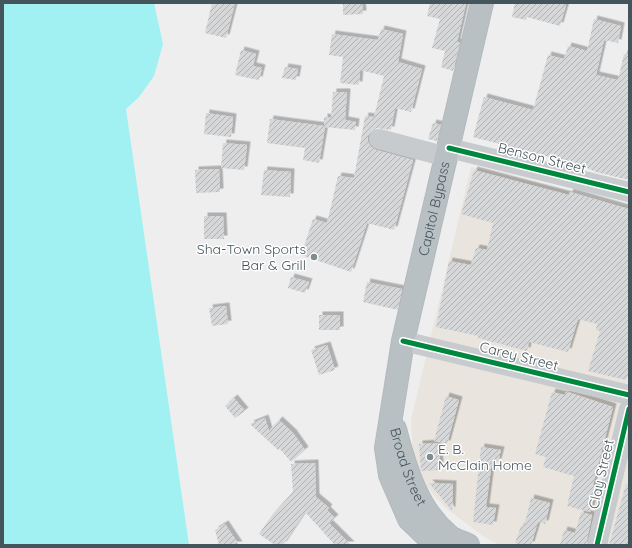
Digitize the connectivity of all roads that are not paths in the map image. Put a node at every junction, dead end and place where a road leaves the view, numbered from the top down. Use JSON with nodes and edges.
{"nodes":[{"id":1,"x":482,"y":3,"type":"edge"},
{"id":2,"x":379,"y":139,"type":"dead end"},
{"id":3,"x":448,"y":153,"type":"junction"},
{"id":4,"x":629,"y":192,"type":"edge"},
{"id":5,"x":403,"y":341,"type":"junction"},
{"id":6,"x":629,"y":395,"type":"edge"},
{"id":7,"x":629,"y":409,"type":"edge"},
{"id":8,"x":392,"y":416,"type":"junction"},
{"id":9,"x":436,"y":545,"type":"edge"},
{"id":10,"x":468,"y":545,"type":"edge"},
{"id":11,"x":597,"y":545,"type":"edge"}],
"edges":[{"from":1,"to":3,"type":"highway","name":"Capitol Bypass"},
{"from":2,"to":3,"type":"street","name":"Benson Street"},
{"from":3,"to":4,"type":"street","name":"Benson Street"},
{"from":3,"to":5,"type":"highway","name":"Capitol Bypass"},
{"from":5,"to":6,"type":"street","name":"Carey Street"},
{"from":5,"to":8,"type":"highway","name":"Capitol Bypass"},
{"from":7,"to":11,"type":"street","name":"Clay Street"},
{"from":8,"to":9,"type":"highway","name":"Broad Street"},
{"from":8,"to":10,"type":"highway","name":"Broad Street"}]}
